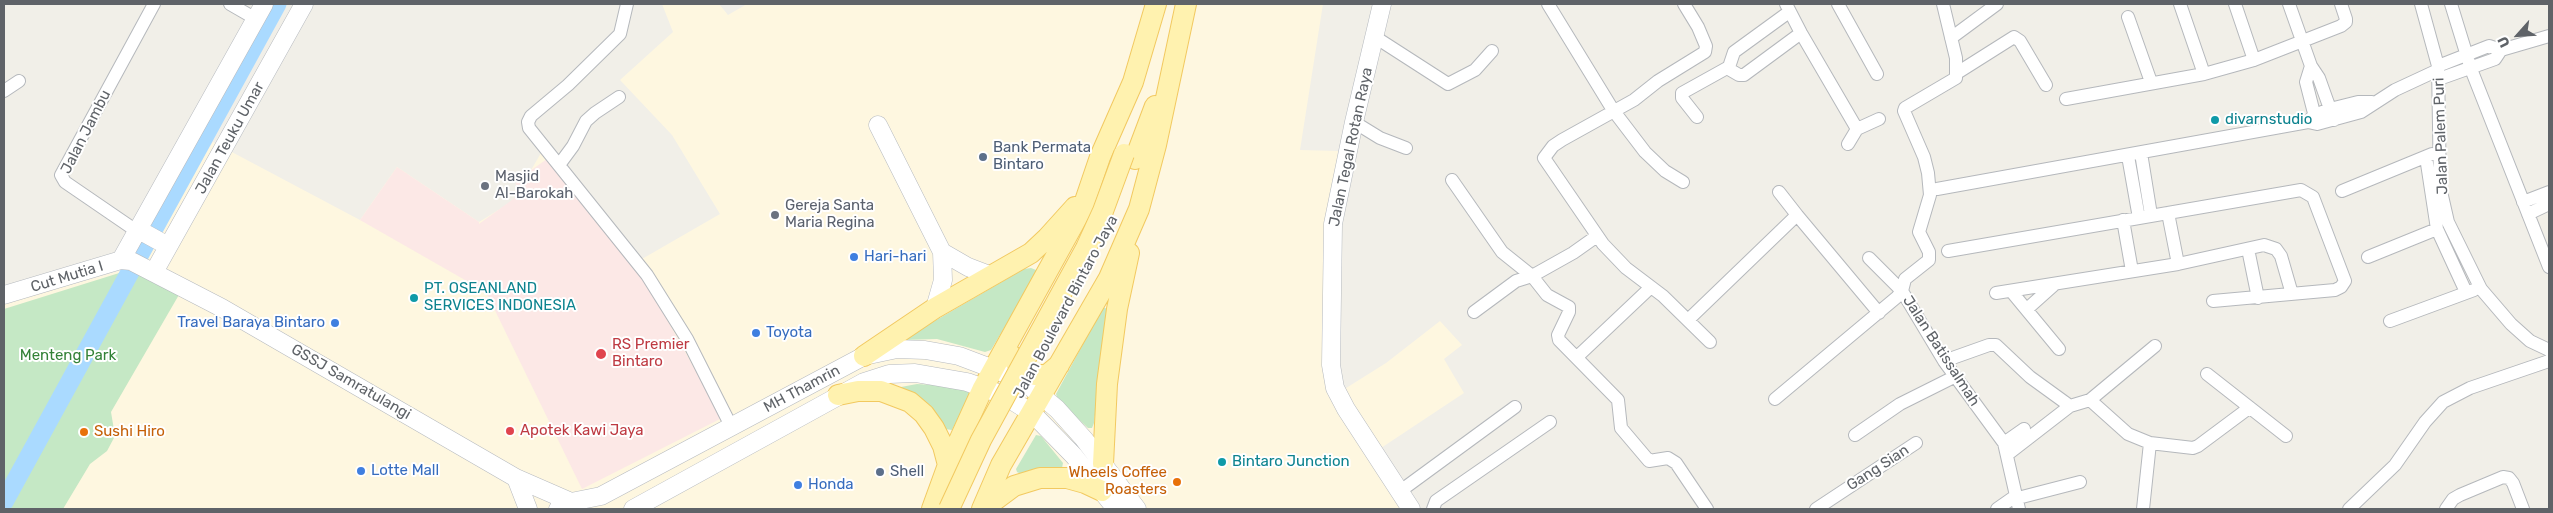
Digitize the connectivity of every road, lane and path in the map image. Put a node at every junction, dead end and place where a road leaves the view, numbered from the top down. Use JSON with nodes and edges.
{"nodes":[{"id":1,"x":154,"y":4,"type":"edge"},
{"id":2,"x":230,"y":4,"type":"edge"},
{"id":3,"x":304,"y":4,"type":"edge"},
{"id":4,"x":627,"y":4,"type":"edge"},
{"id":5,"x":1156,"y":4,"type":"edge"},
{"id":6,"x":1186,"y":4,"type":"edge"},
{"id":7,"x":1382,"y":4,"type":"edge"},
{"id":8,"x":1548,"y":4,"type":"edge"},
{"id":9,"x":1684,"y":4,"type":"edge"},
{"id":10,"x":1838,"y":4,"type":"edge"},
{"id":11,"x":1942,"y":4,"type":"edge"},
{"id":12,"x":1997,"y":4,"type":"edge"},
{"id":13,"x":2180,"y":4,"type":"edge"},
{"id":14,"x":2235,"y":4,"type":"edge"},
{"id":15,"x":2289,"y":4,"type":"edge"},
{"id":16,"x":2341,"y":4,"type":"edge"},
{"id":17,"x":2421,"y":4,"type":"edge"},
{"id":18,"x":2451,"y":4,"type":"edge"},
{"id":19,"x":1788,"y":8,"type":"edge"},
{"id":20,"x":260,"y":11,"type":"edge"},
{"id":21,"x":2128,"y":17,"type":"dead end"},
{"id":22,"x":1801,"y":33,"type":"junction"},
{"id":23,"x":2549,"y":36,"type":"edge"},
{"id":24,"x":1375,"y":38,"type":"junction"},
{"id":25,"x":1951,"y":38,"type":"junction"},
{"id":26,"x":2302,"y":42,"type":"junction"},
{"id":27,"x":2501,"y":50,"type":"junction"},
{"id":28,"x":1492,"y":51,"type":"dead end"},
{"id":29,"x":2465,"y":54,"type":"junction"},
{"id":30,"x":2254,"y":60,"type":"junction"},
{"id":31,"x":2311,"y":66,"type":"junction"},
{"id":32,"x":1729,"y":68,"type":"junction"},
{"id":33,"x":2471,"y":69,"type":"junction"},
{"id":34,"x":1957,"y":72,"type":"junction"},
{"id":35,"x":2438,"y":72,"type":"junction"},
{"id":36,"x":1171,"y":73,"type":"junction"},
{"id":37,"x":1877,"y":74,"type":"dead end"},
{"id":38,"x":2204,"y":74,"type":"junction"},
{"id":39,"x":19,"y":81,"type":"dead end"},
{"id":40,"x":1133,"y":82,"type":"junction"},
{"id":41,"x":2152,"y":82,"type":"junction"},
{"id":42,"x":2046,"y":85,"type":"dead end"},
{"id":43,"x":4,"y":91,"type":"edge"},
{"id":44,"x":619,"y":97,"type":"dead end"},
{"id":45,"x":2066,"y":99,"type":"dead end"},
{"id":46,"x":1613,"y":110,"type":"junction"},
{"id":47,"x":2332,"y":114,"type":"junction"},
{"id":48,"x":1697,"y":117,"type":"dead end"},
{"id":49,"x":1879,"y":119,"type":"dead end"},
{"id":50,"x":2313,"y":120,"type":"junction"},
{"id":51,"x":1354,"y":122,"type":"junction"},
{"id":52,"x":878,"y":125,"type":"dead end"},
{"id":53,"x":1857,"y":129,"type":"junction"},
{"id":54,"x":1848,"y":144,"type":"dead end"},
{"id":55,"x":1406,"y":148,"type":"dead end"},
{"id":56,"x":2438,"y":151,"type":"junction"},
{"id":57,"x":2141,"y":153,"type":"junction"},
{"id":58,"x":2128,"y":156,"type":"junction"},
{"id":59,"x":1129,"y":157,"type":"junction"},
{"id":60,"x":2426,"y":157,"type":"junction"},
{"id":61,"x":559,"y":165,"type":"junction"},
{"id":62,"x":1452,"y":180,"type":"dead end"},
{"id":63,"x":1683,"y":182,"type":"dead end"},
{"id":64,"x":1089,"y":186,"type":"junction"},
{"id":65,"x":1937,"y":189,"type":"dead end"},
{"id":66,"x":2342,"y":191,"type":"dead end"},
{"id":67,"x":1779,"y":192,"type":"dead end"},
{"id":68,"x":2549,"y":192,"type":"edge"},
{"id":69,"x":2549,"y":204,"type":"edge"},
{"id":70,"x":2526,"y":208,"type":"junction"},
{"id":71,"x":1139,"y":210,"type":"junction"},
{"id":72,"x":2168,"y":213,"type":"junction"},
{"id":73,"x":1797,"y":215,"type":"junction"},
{"id":74,"x":2145,"y":217,"type":"junction"},
{"id":75,"x":2123,"y":220,"type":"junction"},
{"id":76,"x":2437,"y":230,"type":"junction"},
{"id":77,"x":1597,"y":236,"type":"junction"},
{"id":78,"x":151,"y":237,"type":"junction"},
{"id":79,"x":2248,"y":248,"type":"junction"},
{"id":80,"x":1948,"y":251,"type":"dead end"},
{"id":81,"x":942,"y":252,"type":"junction"},
{"id":82,"x":1869,"y":258,"type":"dead end"},
{"id":83,"x":2368,"y":258,"type":"dead end"},
{"id":84,"x":2178,"y":264,"type":"junction"},
{"id":85,"x":138,"y":265,"type":"junction"},
{"id":86,"x":2549,"y":267,"type":"edge"},
{"id":87,"x":2132,"y":271,"type":"junction"},
{"id":88,"x":989,"y":275,"type":"junction"},
{"id":89,"x":1532,"y":276,"type":"junction"},
{"id":90,"x":2055,"y":284,"type":"junction"},
{"id":91,"x":1650,"y":288,"type":"junction"},
{"id":92,"x":2481,"y":289,"type":"junction"},
{"id":93,"x":2011,"y":290,"type":"junction"},
{"id":94,"x":1902,"y":291,"type":"junction"},
{"id":95,"x":2466,"y":292,"type":"junction"},
{"id":96,"x":1996,"y":293,"type":"dead end"},
{"id":97,"x":2292,"y":294,"type":"junction"},
{"id":98,"x":4,"y":296,"type":"edge"},
{"id":99,"x":2258,"y":298,"type":"junction"},
{"id":100,"x":2213,"y":301,"type":"dead end"},
{"id":101,"x":936,"y":308,"type":"junction"},
{"id":102,"x":2027,"y":309,"type":"junction"},
{"id":103,"x":1474,"y":312,"type":"dead end"},
{"id":104,"x":1879,"y":313,"type":"junction"},
{"id":105,"x":1688,"y":320,"type":"junction"},
{"id":106,"x":2390,"y":321,"type":"dead end"},
{"id":107,"x":1012,"y":332,"type":"junction"},
{"id":108,"x":1710,"y":342,"type":"dead end"},
{"id":109,"x":2155,"y":346,"type":"dead end"},
{"id":110,"x":2059,"y":349,"type":"dead end"},
{"id":111,"x":2549,"y":350,"type":"edge"},
{"id":112,"x":864,"y":356,"type":"junction"},
{"id":113,"x":1577,"y":357,"type":"junction"},
{"id":114,"x":1944,"y":361,"type":"junction"},
{"id":115,"x":2549,"y":361,"type":"edge"},
{"id":116,"x":1060,"y":363,"type":"junction"},
{"id":117,"x":994,"y":368,"type":"junction"},
{"id":118,"x":2207,"y":374,"type":"dead end"},
{"id":119,"x":1954,"y":377,"type":"junction"},
{"id":120,"x":983,"y":388,"type":"junction"},
{"id":121,"x":1042,"y":394,"type":"junction"},
{"id":122,"x":838,"y":395,"type":"junction"},
{"id":123,"x":1775,"y":399,"type":"dead end"},
{"id":124,"x":2090,"y":400,"type":"junction"},
{"id":125,"x":2070,"y":406,"type":"junction"},
{"id":126,"x":1515,"y":407,"type":"dead end"},
{"id":127,"x":2249,"y":408,"type":"junction"},
{"id":128,"x":1032,"y":413,"type":"junction"},
{"id":129,"x":1550,"y":422,"type":"dead end"},
{"id":130,"x":966,"y":424,"type":"junction"},
{"id":131,"x":731,"y":426,"type":"junction"},
{"id":132,"x":2024,"y":429,"type":"dead end"},
{"id":133,"x":1856,"y":435,"type":"dead end"},
{"id":134,"x":2286,"y":436,"type":"dead end"},
{"id":135,"x":1013,"y":443,"type":"junction"},
{"id":136,"x":1916,"y":443,"type":"dead end"},
{"id":137,"x":2150,"y":443,"type":"junction"},
{"id":138,"x":2006,"y":449,"type":"junction"},
{"id":139,"x":1104,"y":464,"type":"junction"},
{"id":140,"x":948,"y":465,"type":"junction"},
{"id":141,"x":516,"y":478,"type":"junction"},
{"id":142,"x":2080,"y":482,"type":"dead end"},
{"id":143,"x":1102,"y":491,"type":"junction"},
{"id":144,"x":1399,"y":492,"type":"junction"},
{"id":145,"x":2018,"y":501,"type":"edge"},
{"id":146,"x":565,"y":506,"type":"edge"},
{"id":147,"x":528,"y":509,"type":"edge"},
{"id":148,"x":634,"y":509,"type":"edge"},
{"id":149,"x":932,"y":509,"type":"edge"},
{"id":150,"x":949,"y":509,"type":"edge"},
{"id":151,"x":963,"y":509,"type":"edge"},
{"id":152,"x":982,"y":509,"type":"edge"},
{"id":153,"x":1116,"y":509,"type":"edge"},
{"id":154,"x":1137,"y":509,"type":"edge"},
{"id":155,"x":1410,"y":509,"type":"edge"},
{"id":156,"x":1433,"y":509,"type":"edge"},
{"id":157,"x":1707,"y":509,"type":"edge"},
{"id":158,"x":1816,"y":509,"type":"edge"},
{"id":159,"x":1997,"y":509,"type":"edge"},
{"id":160,"x":2143,"y":509,"type":"edge"},
{"id":161,"x":2349,"y":509,"type":"edge"},
{"id":162,"x":2446,"y":509,"type":"edge"},
{"id":163,"x":2522,"y":509,"type":"edge"}],
"edges":[{"from":1,"to":78,"type":"street","name":"Jalan Jambu"},
{"from":2,"to":20,"type":"street"},
{"from":3,"to":78,"type":"main road","name":"Jalan Teuku Umar"},
{"from":4,"to":61,"type":"street"},
{"from":5,"to":40,"type":"main road","name":"Jalan Boulevard Bintaro Jaya"},
{"from":6,"to":36,"type":"main road","name":"Jalan Boulevard Bintaro Jaya"},
{"from":7,"to":24,"type":"main road","name":"Jalan Tegal Rotan Raya"},
{"from":8,"to":46,"type":"street"},
{"from":9,"to":46,"type":"street"},
{"from":10,"to":37,"type":"street"},
{"from":11,"to":25,"type":"street"},
{"from":12,"to":25,"type":"street"},
{"from":13,"to":38,"type":"street"},
{"from":14,"to":30,"type":"street"},
{"from":15,"to":26,"type":"street"},
{"from":16,"to":26,"type":"street"},
{"from":17,"to":35,"type":"street","name":"Jalan Palem Puri"},
{"from":18,"to":29,"type":"street"},
{"from":19,"to":22,"type":"street"},
{"from":19,"to":32,"type":"street"},
{"from":20,"to":78,"type":"main road","name":"Jalan Teuku Umar"},
{"from":21,"to":41,"type":"street"},
{"from":22,"to":32,"type":"street"},
{"from":22,"to":53,"type":"street"},
{"from":23,"to":27,"type":"street"},
{"from":24,"to":28,"type":"street"},
{"from":24,"to":51,"type":"main road","name":"Jalan Tegal Rotan Raya"},
{"from":25,"to":34,"type":"street"},
{"from":26,"to":30,"type":"street"},
{"from":26,"to":31,"type":"street"},
{"from":27,"to":29,"type":"street"},
{"from":27,"to":33,"type":"street"},
{"from":29,"to":33,"type":"street"},
{"from":29,"to":35,"type":"street"},
{"from":30,"to":38,"type":"street"},
{"from":31,"to":47,"type":"street"},
{"from":31,"to":50,"type":"street"},
{"from":32,"to":48,"type":"street"},
{"from":33,"to":35,"type":"street"},
{"from":33,"to":70,"type":"street"},
{"from":34,"to":42,"type":"street"},
{"from":34,"to":94,"type":"street","name":"Jalan Batissalmah"},
{"from":35,"to":47,"type":"street"},
{"from":35,"to":56,"type":"street","name":"Jalan Palem Puri"},
{"from":36,"to":59,"type":"main road","name":"Jalan Boulevard Bintaro Jaya"},
{"from":36,"to":71,"type":"main road","name":"Jalan Boulevard Bintaro Jaya"},
{"from":38,"to":41,"type":"street"},
{"from":39,"to":43,"type":"street"},
{"from":40,"to":59,"type":"main road","name":"Jalan Boulevard Bintaro Jaya"},
{"from":40,"to":64,"type":"main road","name":"Jalan Boulevard Bintaro Jaya"},
{"from":41,"to":45,"type":"street"},
{"from":44,"to":61,"type":"street"},
{"from":46,"to":63,"type":"street"},
{"from":46,"to":77,"type":"street"},
{"from":47,"to":50,"type":"street"},
{"from":49,"to":53,"type":"street"},
{"from":50,"to":57,"type":"street"},
{"from":51,"to":55,"type":"street"},
{"from":51,"to":144,"type":"main road","name":"Jalan Tegal Rotan Raya"},
{"from":52,"to":81,"type":"main road"},
{"from":53,"to":54,"type":"street"},
{"from":56,"to":60,"type":"street"},
{"from":56,"to":92,"type":"street","name":"Jalan Palem Puri"},
{"from":57,"to":58,"type":"street"},
{"from":57,"to":74,"type":"street"},
{"from":58,"to":65,"type":"street"},
{"from":58,"to":74,"type":"street"},
{"from":59,"to":150,"type":"main road","name":"Jalan Boulevard Bintaro Jaya","bridge":true},
{"from":59,"to":151,"type":"main road","name":"Jalan Boulevard Bintaro Jaya"},
{"from":60,"to":66,"type":"street"},
{"from":60,"to":76,"type":"street"},
{"from":61,"to":131,"type":"street"},
{"from":62,"to":89,"type":"street"},
{"from":64,"to":88,"type":"main road"},
{"from":64,"to":107,"type":"main road","name":"Jalan Boulevard Bintaro Jaya"},
{"from":67,"to":73,"type":"street"},
{"from":68,"to":70,"type":"street"},
{"from":69,"to":70,"type":"street"},
{"from":70,"to":86,"type":"street"},
{"from":71,"to":116,"type":"main road","name":"Jalan Boulevard Bintaro Jaya"},
{"from":71,"to":139,"type":"main road"},
{"from":72,"to":74,"type":"street"},
{"from":72,"to":84,"type":"street"},
{"from":72,"to":97,"type":"street"},
{"from":73,"to":104,"type":"street"},
{"from":73,"to":105,"type":"street"},
{"from":74,"to":75,"type":"street"},
{"from":75,"to":80,"type":"street"},
{"from":75,"to":87,"type":"street"},
{"from":76,"to":83,"type":"street"},
{"from":76,"to":95,"type":"street"},
{"from":77,"to":89,"type":"street"},
{"from":77,"to":91,"type":"street"},
{"from":78,"to":85,"type":"main road","name":"Jalan Teuku Umar"},
{"from":78,"to":85,"type":"main road","name":"Jalan Teuku Umar"},
{"from":79,"to":84,"type":"street"},
{"from":79,"to":97,"type":"street"},
{"from":79,"to":99,"type":"street"},
{"from":81,"to":88,"type":"main road"},
{"from":81,"to":101,"type":"main road"},
{"from":82,"to":94,"type":"street"},
{"from":84,"to":87,"type":"street"},
{"from":85,"to":98,"type":"main road","name":"Cut Mutia I"},
{"from":85,"to":141,"type":"main road","name":"GSSJ Samratulangi"},
{"from":87,"to":90,"type":"street"},
{"from":88,"to":101,"type":"main road"},
{"from":89,"to":103,"type":"street"},
{"from":89,"to":113,"type":"street"},
{"from":90,"to":93,"type":"street"},
{"from":90,"to":102,"type":"street"},
{"from":91,"to":105,"type":"street"},
{"from":91,"to":113,"type":"street"},
{"from":92,"to":95,"type":"street"},
{"from":92,"to":111,"type":"street","name":"Jalan Palem Puri"},
{"from":93,"to":96,"type":"street"},
{"from":93,"to":102,"type":"street"},
{"from":94,"to":104,"type":"street"},
{"from":94,"to":114,"type":"street","name":"Jalan Batissalmah"},
{"from":95,"to":106,"type":"street"},
{"from":97,"to":99,"type":"street"},
{"from":99,"to":100,"type":"street"},
{"from":101,"to":112,"type":"main road"},
{"from":102,"to":110,"type":"street"},
{"from":104,"to":123,"type":"street"},
{"from":105,"to":108,"type":"street"},
{"from":107,"to":116,"type":"main road"},
{"from":107,"to":117,"type":"main road","name":"Jalan Boulevard Bintaro Jaya"},
{"from":109,"to":124,"type":"street"},
{"from":112,"to":117,"type":"main road","name":"MH Thamrin"},
{"from":112,"to":131,"type":"main road","name":"MH Thamrin"},
{"from":113,"to":157,"type":"street"},
{"from":114,"to":119,"type":"street","name":"Jalan Batissalmah"},
{"from":114,"to":125,"type":"street"},
{"from":115,"to":161,"type":"street"},
{"from":116,"to":121,"type":"main road","name":"Jalan Boulevard Bintaro Jaya"},
{"from":117,"to":120,"type":"main road","name":"Jalan Boulevard Bintaro Jaya"},
{"from":117,"to":121,"type":"main road","name":"MH Thamrin"},
{"from":118,"to":127,"type":"street"},
{"from":119,"to":133,"type":"street"},
{"from":119,"to":138,"type":"street","name":"Jalan Batissalmah"},
{"from":120,"to":122,"type":"main road","name":"MH Thamrin"},
{"from":120,"to":128,"type":"main road","name":"MH Thamrin"},
{"from":120,"to":130,"type":"main road","name":"Jalan Boulevard Bintaro Jaya"},
{"from":121,"to":128,"type":"main road","name":"Jalan Boulevard Bintaro Jaya"},
{"from":121,"to":139,"type":"main road","name":"MH Thamrin"},
{"from":122,"to":140,"type":"main road"},
{"from":122,"to":148,"type":"main road","name":"MH Thamrin"},
{"from":124,"to":125,"type":"street"},
{"from":124,"to":137,"type":"street"},
{"from":125,"to":138,"type":"street"},
{"from":126,"to":144,"type":"street"},
{"from":127,"to":134,"type":"street"},
{"from":127,"to":137,"type":"street"},
{"from":128,"to":135,"type":"main road","name":"Jalan Boulevard Bintaro Jaya"},
{"from":128,"to":143,"type":"main road","name":"MH Thamrin"},
{"from":129,"to":156,"type":"street"},
{"from":130,"to":135,"type":"main road"},
{"from":130,"to":140,"type":"main road","name":"Jalan Boulevard Bintaro Jaya"},
{"from":131,"to":146,"type":"main road","name":"MH Thamrin"},
{"from":132,"to":138,"type":"street"},
{"from":135,"to":152,"type":"main road","name":"Jalan Boulevard Bintaro Jaya"},
{"from":136,"to":158,"type":"street","name":"Gang Sian"},
{"from":137,"to":160,"type":"street"},
{"from":138,"to":145,"type":"street"},
{"from":139,"to":154,"type":"main road","name":"MH Thamrin"},
{"from":140,"to":149,"type":"main road","name":"Jalan Boulevard Bintaro Jaya"},
{"from":141,"to":146,"type":"main road","name":"GSSJ Samratulangi"},
{"from":141,"to":147,"type":"main road"},
{"from":142,"to":145,"type":"street"},
{"from":143,"to":152,"type":"main road"},
{"from":143,"to":153,"type":"main road","name":"MH Thamrin"},
{"from":144,"to":155,"type":"main road","name":"Jalan Tegal Rotan Raya"},
{"from":145,"to":159,"type":"street"},
{"from":162,"to":163,"type":"street"}]}
